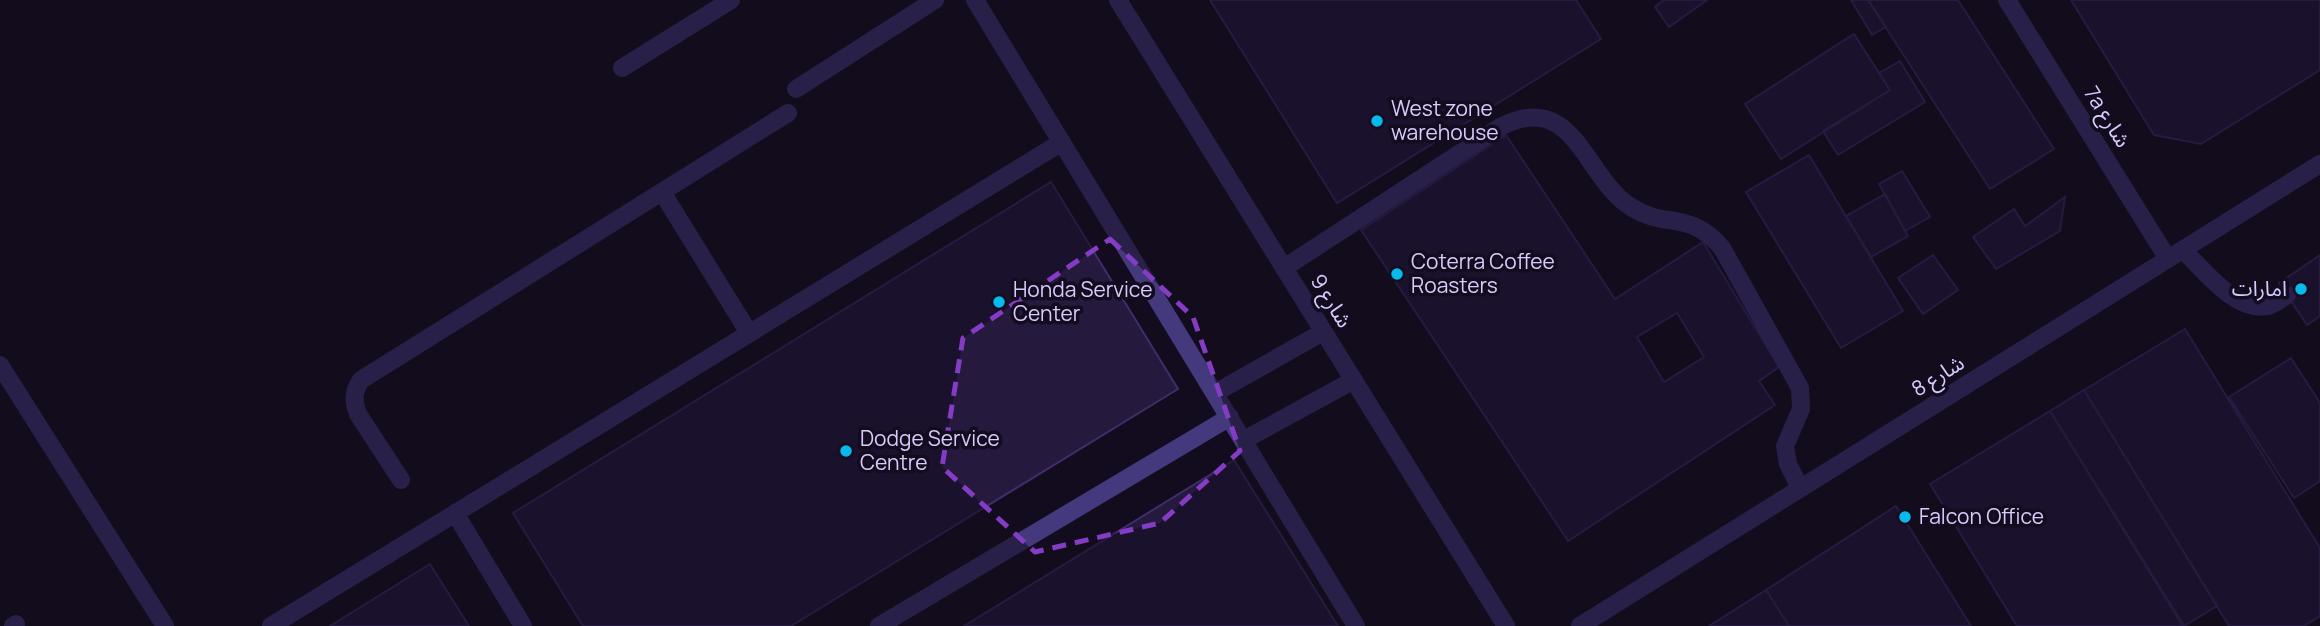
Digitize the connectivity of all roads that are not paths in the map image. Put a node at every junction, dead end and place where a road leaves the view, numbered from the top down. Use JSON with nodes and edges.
{"nodes":[{"id":1,"x":732,"y":0,"type":"edge"},
{"id":2,"x":935,"y":0,"type":"edge"},
{"id":3,"x":975,"y":0,"type":"edge"},
{"id":4,"x":1118,"y":0,"type":"edge"},
{"id":5,"x":2007,"y":0,"type":"edge"},
{"id":6,"x":622,"y":68,"type":"dead end"},
{"id":7,"x":796,"y":89,"type":"dead end"},
{"id":8,"x":788,"y":113,"type":"dead end"},
{"id":9,"x":1062,"y":142,"type":"junction"},
{"id":10,"x":2320,"y":163,"type":"edge"},
{"id":11,"x":662,"y":192,"type":"junction"},
{"id":12,"x":2175,"y":254,"type":"junction"},
{"id":13,"x":1284,"y":268,"type":"junction"},
{"id":14,"x":2287,"y":295,"type":"dead end"},
{"id":15,"x":1323,"y":331,"type":"junction"},
{"id":16,"x":749,"y":333,"type":"junction"},
{"id":17,"x":0,"y":365,"type":"edge"},
{"id":18,"x":1354,"y":380,"type":"junction"},
{"id":19,"x":1215,"y":393,"type":"junction"},
{"id":20,"x":1230,"y":417,"type":"junction"},
{"id":21,"x":1244,"y":440,"type":"junction"},
{"id":22,"x":401,"y":480,"type":"dead end"},
{"id":23,"x":1801,"y":488,"type":"junction"},
{"id":24,"x":455,"y":513,"type":"junction"},
{"id":25,"x":165,"y":626,"type":"edge"},
{"id":26,"x":271,"y":626,"type":"edge"},
{"id":27,"x":523,"y":626,"type":"edge"},
{"id":28,"x":879,"y":626,"type":"edge"},
{"id":29,"x":1356,"y":626,"type":"edge"},
{"id":30,"x":1506,"y":626,"type":"edge"},
{"id":31,"x":1580,"y":626,"type":"edge"}],
"edges":[{"from":1,"to":6,"type":"street"},
{"from":2,"to":7,"type":"street"},
{"from":3,"to":9,"type":"street"},
{"from":4,"to":13,"type":"street","name":"شارع 9"},
{"from":5,"to":12,"type":"street","name":"7a شارع"},
{"from":8,"to":11,"type":"street"},
{"from":9,"to":16,"type":"street"},
{"from":9,"to":19,"type":"street"},
{"from":10,"to":12,"type":"street","name":"شارع 8"},
{"from":11,"to":16,"type":"street"},
{"from":11,"to":22,"type":"street"},
{"from":12,"to":14,"type":"street","name":"7a شارع"},
{"from":12,"to":23,"type":"street","name":"شارع 8"},
{"from":13,"to":15,"type":"street","name":"شارع 9"},
{"from":13,"to":23,"type":"street"},
{"from":15,"to":18,"type":"street","name":"شارع 9"},
{"from":15,"to":19,"type":"street"},
{"from":16,"to":24,"type":"street"},
{"from":17,"to":25,"type":"street"},
{"from":18,"to":21,"type":"street"},
{"from":18,"to":30,"type":"street","name":"شارع 9"},
{"from":19,"to":20,"type":"street"},
{"from":20,"to":21,"type":"street"},
{"from":20,"to":28,"type":"street"},
{"from":21,"to":29,"type":"street"},
{"from":23,"to":31,"type":"street","name":"شارع 8"},
{"from":24,"to":26,"type":"street"},
{"from":24,"to":27,"type":"street"}]}
